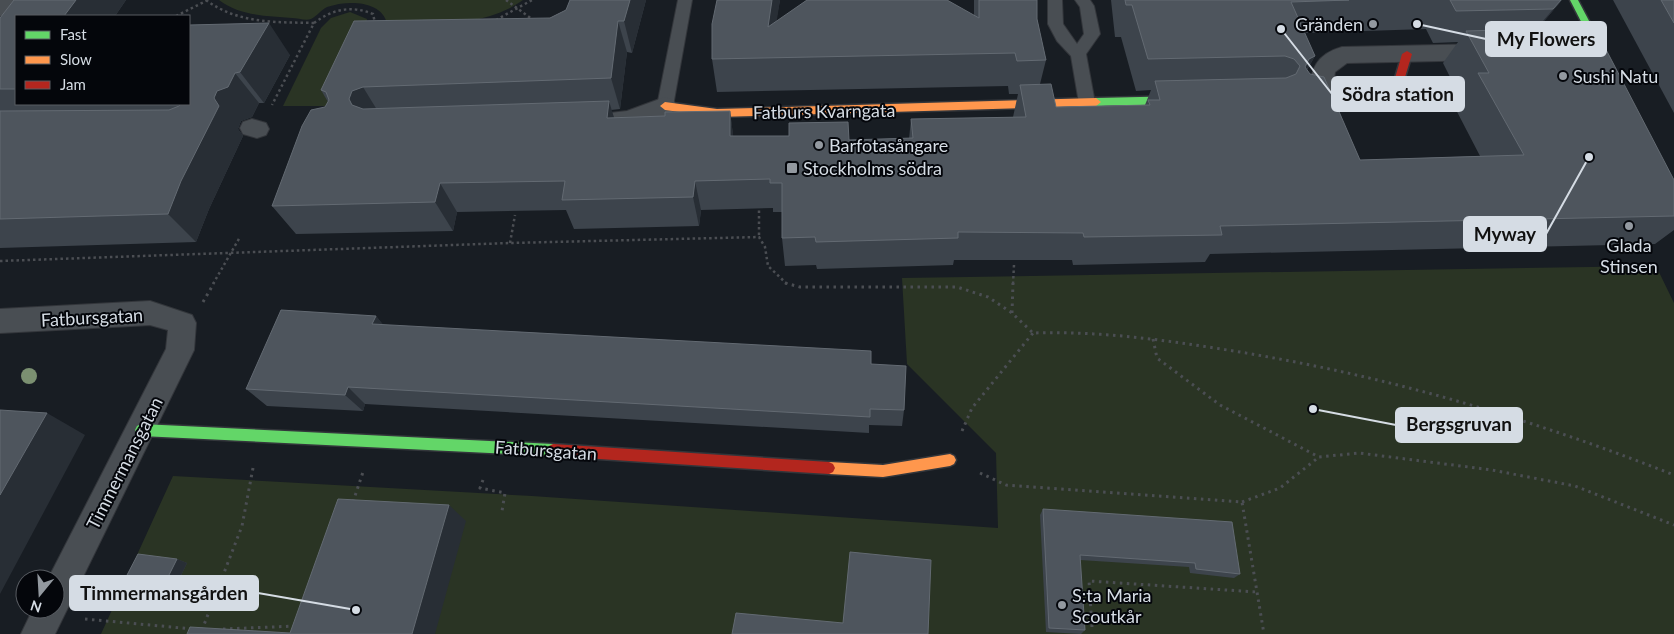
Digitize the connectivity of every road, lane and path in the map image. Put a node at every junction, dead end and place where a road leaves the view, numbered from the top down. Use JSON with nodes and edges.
{"nodes":[{"id":1,"x":8,"y":0,"type":"edge"},
{"id":2,"x":207,"y":0,"type":"edge"},
{"id":3,"x":506,"y":0,"type":"edge"},
{"id":4,"x":532,"y":0,"type":"edge"},
{"id":5,"x":686,"y":0,"type":"edge"},
{"id":6,"x":1055,"y":0,"type":"edge"},
{"id":7,"x":1082,"y":0,"type":"edge"},
{"id":8,"x":1574,"y":0,"type":"edge"},
{"id":9,"x":519,"y":9,"type":"junction"},
{"id":10,"x":0,"y":10,"type":"edge"},
{"id":11,"x":178,"y":15,"type":"edge"},
{"id":12,"x":536,"y":22,"type":"edge"},
{"id":13,"x":314,"y":23,"type":"junction"},
{"id":14,"x":490,"y":23,"type":"edge"},
{"id":15,"x":376,"y":26,"type":"edge"},
{"id":16,"x":1572,"y":50,"type":"edge"},
{"id":17,"x":1599,"y":50,"type":"junction"},
{"id":18,"x":1504,"y":51,"type":"edge"},
{"id":19,"x":1078,"y":54,"type":"junction"},
{"id":20,"x":1407,"y":54,"type":"junction"},
{"id":21,"x":1615,"y":81,"type":"edge"},
{"id":22,"x":1310,"y":96,"type":"joint"},
{"id":23,"x":1192,"y":100,"type":"edge"},
{"id":24,"x":1087,"y":104,"type":"junction"},
{"id":25,"x":665,"y":106,"type":"junction"},
{"id":26,"x":581,"y":122,"type":"edge"},
{"id":27,"x":259,"y":123,"type":"dead end"},
{"id":28,"x":760,"y":199,"type":"edge"},
{"id":29,"x":515,"y":215,"type":"dead end"},
{"id":30,"x":240,"y":237,"type":"dead end"},
{"id":31,"x":759,"y":237,"type":"junction"},
{"id":32,"x":510,"y":243,"type":"junction"},
{"id":33,"x":233,"y":253,"type":"junction"},
{"id":34,"x":0,"y":262,"type":"edge"},
{"id":35,"x":1014,"y":265,"type":"dead end"},
{"id":36,"x":1012,"y":313,"type":"junction"},
{"id":37,"x":0,"y":321,"type":"edge"},
{"id":38,"x":182,"y":323,"type":"junction"},
{"id":39,"x":1033,"y":333,"type":"junction"},
{"id":40,"x":1153,"y":339,"type":"junction"},
{"id":41,"x":141,"y":430,"type":"junction"},
{"id":42,"x":260,"y":435,"type":"junction"},
{"id":43,"x":374,"y":441,"type":"junction"},
{"id":44,"x":1319,"y":457,"type":"junction"},
{"id":45,"x":950,"y":460,"type":"junction"},
{"id":46,"x":1674,"y":475,"type":"edge"},
{"id":47,"x":480,"y":488,"type":"dead end"},
{"id":48,"x":1242,"y":502,"type":"junction"},
{"id":49,"x":351,"y":506,"type":"edge"},
{"id":50,"x":502,"y":511,"type":"dead end"},
{"id":51,"x":1674,"y":525,"type":"edge"},
{"id":52,"x":65,"y":581,"type":"edge"},
{"id":53,"x":1257,"y":592,"type":"junction"},
{"id":54,"x":65,"y":617,"type":"edge"},
{"id":55,"x":300,"y":626,"type":"edge"},
{"id":56,"x":1092,"y":627,"type":"dead end"},
{"id":57,"x":222,"y":629,"type":"edge"},
{"id":58,"x":212,"y":630,"type":"edge"},
{"id":59,"x":201,"y":632,"type":"edge"},
{"id":60,"x":1264,"y":634,"type":"edge"}],
"edges":[{"from":1,"to":10,"type":"lane"},
{"from":2,"to":11,"type":"path"},
{"from":2,"to":13,"type":"path"},
{"from":3,"to":9,"type":"path"},
{"from":4,"to":9,"type":"path"},
{"from":5,"to":25,"type":"lane"},
{"from":6,"to":19,"type":"lane"},
{"from":7,"to":19,"type":"lane"},
{"from":8,"to":17,"type":"street"},
{"from":9,"to":12,"type":"path"},
{"from":9,"to":14,"type":"path"},
{"from":13,"to":15,"type":"path"},
{"from":13,"to":27,"type":"path"},
{"from":16,"to":17,"type":"street"},
{"from":17,"to":21,"type":"street"},
{"from":18,"to":20,"type":"street"},
{"from":19,"to":24,"type":"lane"},
{"from":20,"to":22,"type":"street"},
{"from":20,"to":22,"type":"street"},
{"from":23,"to":24,"type":"street","name":"Fatburs Kvarngata"},
{"from":24,"to":25,"type":"street","name":"Fatburs Kvarngata"},
{"from":25,"to":26,"type":"street","name":"Fatburs Kvarngata"},
{"from":28,"to":31,"type":"path"},
{"from":29,"to":32,"type":"path"},
{"from":30,"to":33,"type":"path"},
{"from":31,"to":32,"type":"path"},
{"from":31,"to":36,"type":"path"},
{"from":32,"to":33,"type":"path"},
{"from":33,"to":34,"type":"path"},
{"from":33,"to":38,"type":"path"},
{"from":35,"to":36,"type":"path"},
{"from":36,"to":39,"type":"path"},
{"from":37,"to":38,"type":"street","name":"Fatbursgatan"},
{"from":38,"to":41,"type":"street","name":"Timmermansgatan"},
{"from":39,"to":40,"type":"path"},
{"from":39,"to":45,"type":"path"},
{"from":40,"to":44,"type":"path"},
{"from":40,"to":46,"type":"path"},
{"from":41,"to":42,"type":"street","name":"Fatbursgatan"},
{"from":41,"to":52,"type":"street","name":"Timmermansgatan"},
{"from":42,"to":43,"type":"street","name":"Fatbursgatan"},
{"from":42,"to":59,"type":"path"},
{"from":43,"to":45,"type":"street","name":"Fatbursgatan"},
{"from":43,"to":49,"type":"path"},
{"from":44,"to":48,"type":"path"},
{"from":44,"to":51,"type":"path"},
{"from":45,"to":48,"type":"path"},
{"from":47,"to":50,"type":"path"},
{"from":48,"to":53,"type":"path"},
{"from":53,"to":56,"type":"path"},
{"from":53,"to":60,"type":"path"},
{"from":54,"to":59,"type":"path"},
{"from":55,"to":57,"type":"path"},
{"from":58,"to":59,"type":"path"}]}
